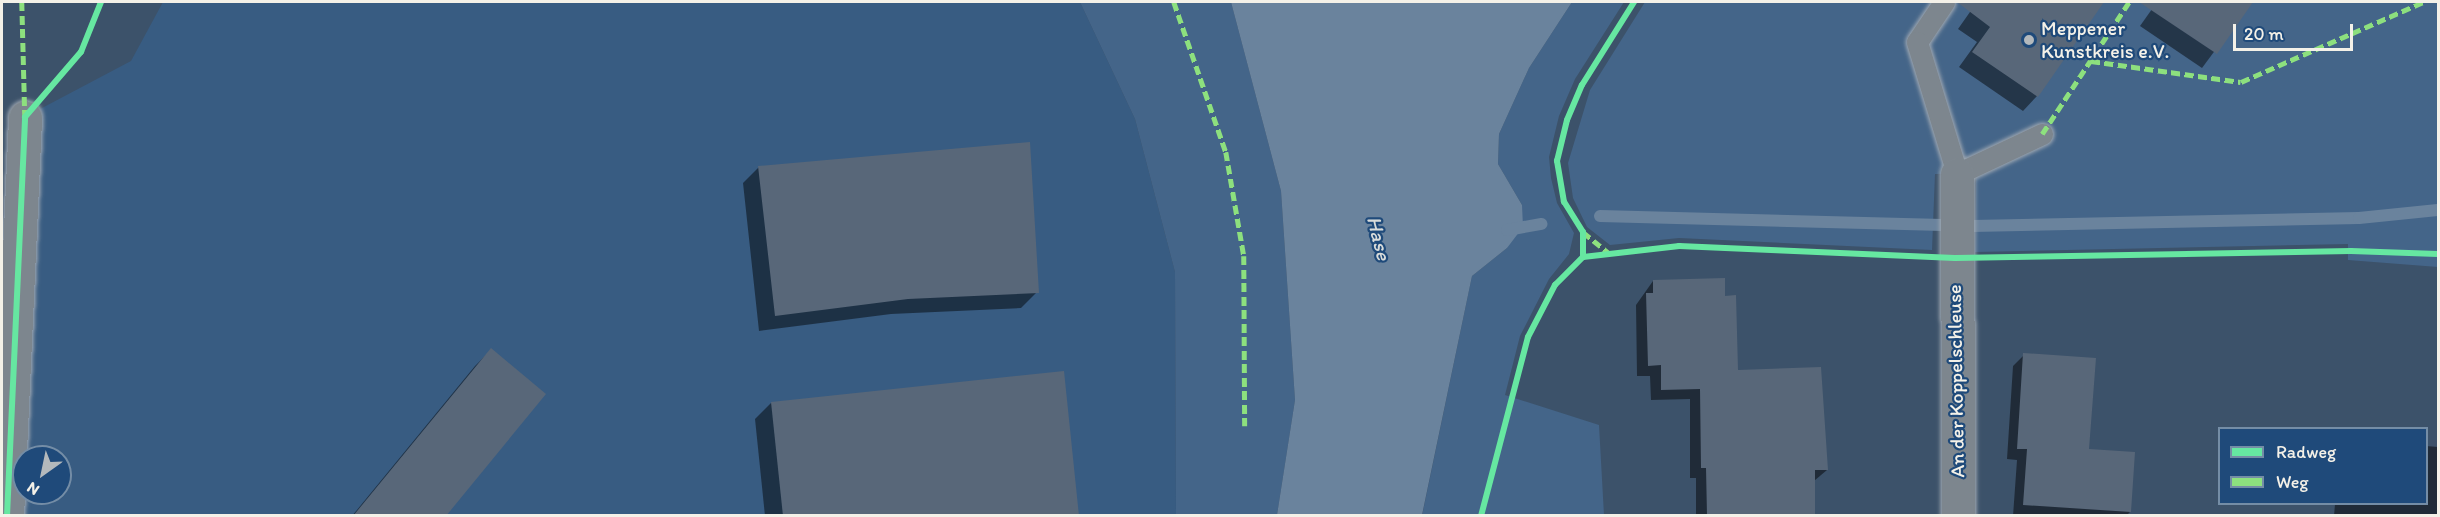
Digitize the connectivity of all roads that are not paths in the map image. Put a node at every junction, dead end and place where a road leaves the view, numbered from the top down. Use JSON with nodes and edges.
{"nodes":[{"id":1,"x":1944,"y":2,"type":"edge"},
{"id":2,"x":25,"y":117,"type":"dead end"},
{"id":3,"x":2042,"y":134,"type":"dead end"},
{"id":4,"x":1957,"y":186,"type":"junction"},
{"id":5,"x":7,"y":516,"type":"edge"},
{"id":6,"x":1958,"y":516,"type":"edge"}],
"edges":[{"from":1,"to":4,"type":"lane"},
{"from":2,"to":5,"type":"street"},
{"from":3,"to":4,"type":"lane"},
{"from":4,"to":6,"type":"street","name":"An der Koppelschleuse"}]}
